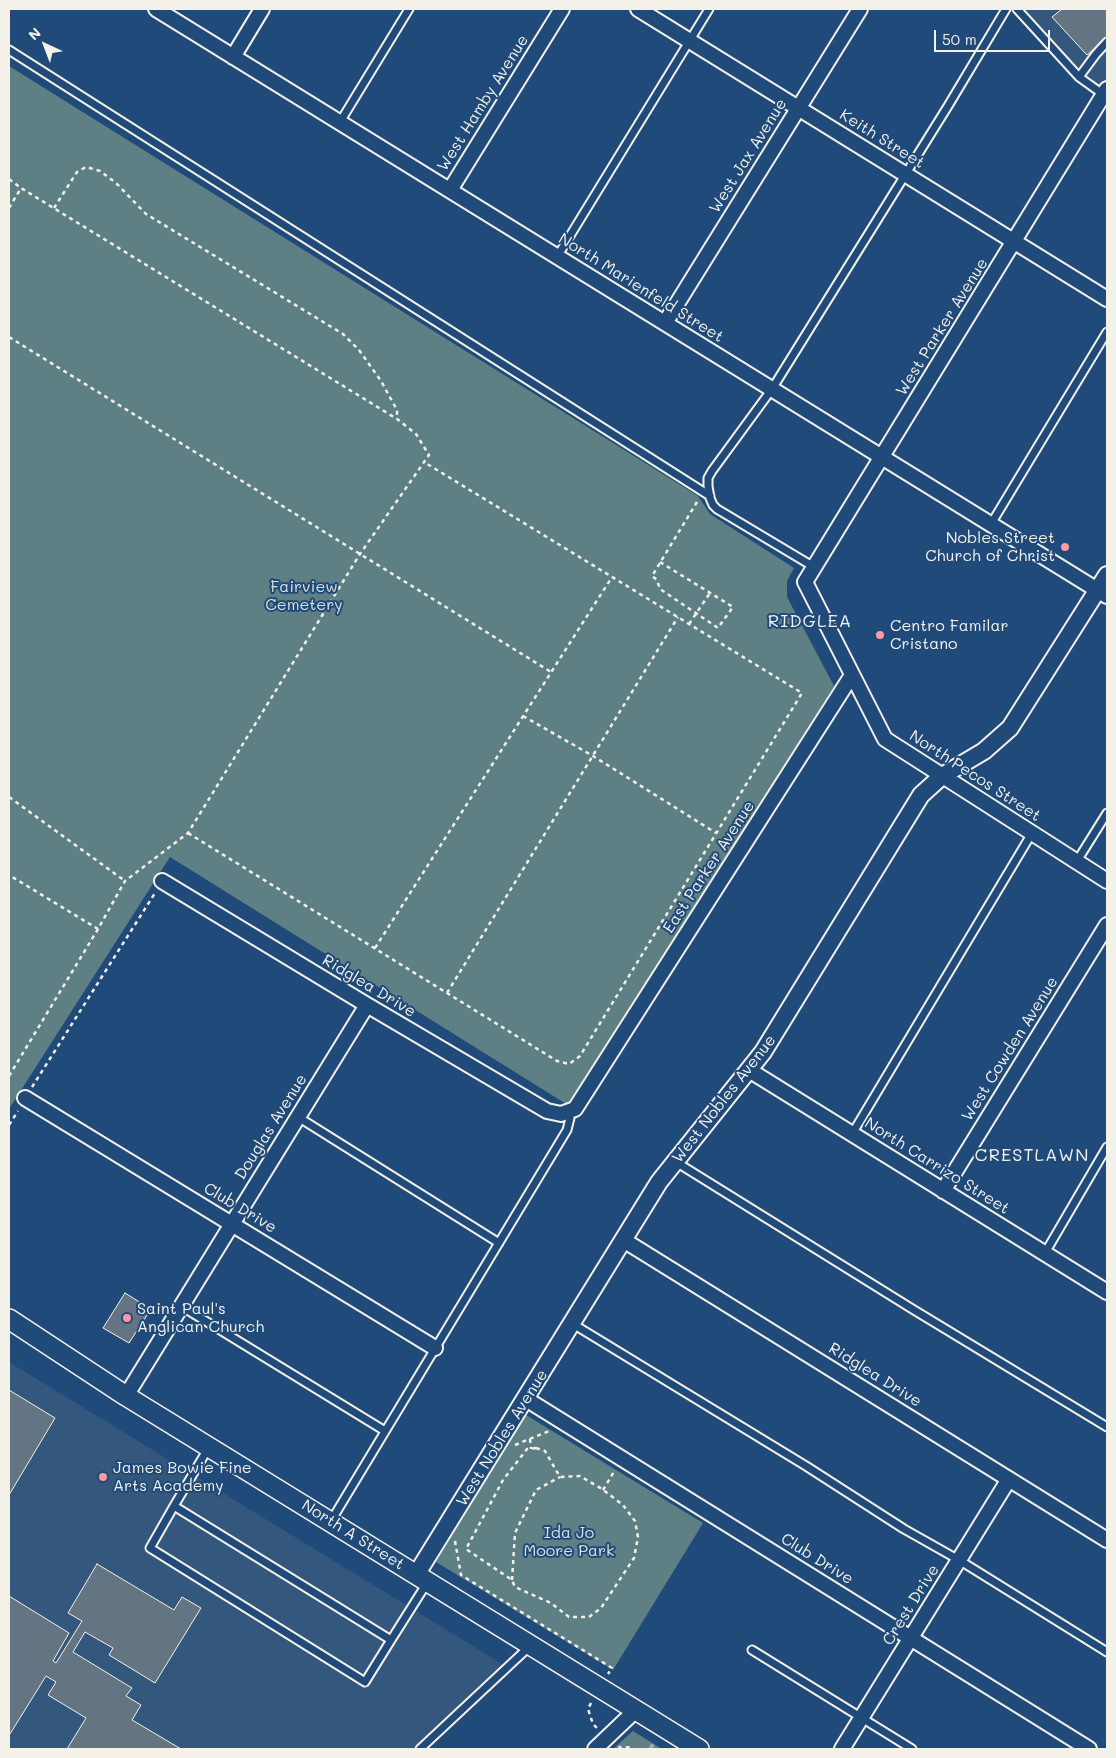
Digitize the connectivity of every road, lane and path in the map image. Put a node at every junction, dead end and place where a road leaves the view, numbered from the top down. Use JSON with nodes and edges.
{"nodes":[{"id":1,"x":156,"y":9,"type":"edge"},
{"id":2,"x":262,"y":9,"type":"edge"},
{"id":3,"x":409,"y":9,"type":"edge"},
{"id":4,"x":562,"y":9,"type":"edge"},
{"id":5,"x":638,"y":9,"type":"edge"},
{"id":6,"x":709,"y":9,"type":"edge"},
{"id":7,"x":860,"y":9,"type":"edge"},
{"id":8,"x":1006,"y":9,"type":"edge"},
{"id":9,"x":1017,"y":9,"type":"edge"},
{"id":10,"x":689,"y":40,"type":"junction"},
{"id":11,"x":1107,"y":42,"type":"edge"},
{"id":12,"x":9,"y":50,"type":"edge"},
{"id":13,"x":233,"y":57,"type":"junction"},
{"id":14,"x":1078,"y":77,"type":"junction"},
{"id":15,"x":1105,"y":92,"type":"edge"},
{"id":16,"x":798,"y":108,"type":"junction"},
{"id":17,"x":340,"y":122,"type":"junction"},
{"id":18,"x":905,"y":174,"type":"junction"},
{"id":19,"x":9,"y":179,"type":"edge"},
{"id":20,"x":21,"y":188,"type":"junction"},
{"id":21,"x":450,"y":190,"type":"junction"},
{"id":22,"x":9,"y":208,"type":"edge"},
{"id":23,"x":54,"y":208,"type":"junction"},
{"id":24,"x":1014,"y":242,"type":"junction"},
{"id":25,"x":557,"y":257,"type":"junction"},
{"id":26,"x":1107,"y":299,"type":"edge"},
{"id":27,"x":665,"y":322,"type":"junction"},
{"id":28,"x":1107,"y":332,"type":"edge"},
{"id":29,"x":9,"y":337,"type":"edge"},
{"id":30,"x":772,"y":389,"type":"junction"},
{"id":31,"x":397,"y":419,"type":"junction"},
{"id":32,"x":882,"y":457,"type":"junction"},
{"id":33,"x":424,"y":462,"type":"junction"},
{"id":34,"x":710,"y":496,"type":"junction"},
{"id":35,"x":697,"y":502,"type":"dead end"},
{"id":36,"x":991,"y":524,"type":"junction"},
{"id":37,"x":360,"y":554,"type":"junction"},
{"id":38,"x":660,"y":562,"type":"junction"},
{"id":39,"x":814,"y":567,"type":"junction"},
{"id":40,"x":1107,"y":575,"type":"edge"},
{"id":41,"x":612,"y":577,"type":"junction"},
{"id":42,"x":710,"y":594,"type":"junction"},
{"id":43,"x":1102,"y":594,"type":"edge"},
{"id":44,"x":696,"y":614,"type":"junction"},
{"id":45,"x":678,"y":617,"type":"junction"},
{"id":46,"x":689,"y":624,"type":"junction"},
{"id":47,"x":551,"y":672,"type":"junction"},
{"id":48,"x":852,"y":675,"type":"junction"},
{"id":49,"x":523,"y":716,"type":"junction"},
{"id":50,"x":593,"y":756,"type":"junction"},
{"id":51,"x":942,"y":776,"type":"junction"},
{"id":52,"x":9,"y":797,"type":"edge"},
{"id":53,"x":1107,"y":813,"type":"edge"},
{"id":54,"x":188,"y":832,"type":"junction"},
{"id":55,"x":716,"y":833,"type":"junction"},
{"id":56,"x":1032,"y":833,"type":"junction"},
{"id":57,"x":1076,"y":861,"type":"junction"},
{"id":58,"x":9,"y":875,"type":"edge"},
{"id":59,"x":125,"y":881,"type":"junction"},
{"id":60,"x":162,"y":881,"type":"joint"},
{"id":61,"x":1107,"y":881,"type":"edge"},
{"id":62,"x":1107,"y":925,"type":"edge"},
{"id":63,"x":98,"y":929,"type":"junction"},
{"id":64,"x":375,"y":948,"type":"junction"},
{"id":65,"x":447,"y":993,"type":"junction"},
{"id":66,"x":367,"y":1005,"type":"junction"},
{"id":67,"x":749,"y":1070,"type":"junction"},
{"id":68,"x":9,"y":1076,"type":"edge"},
{"id":69,"x":26,"y":1098,"type":"junction"},
{"id":70,"x":565,"y":1112,"type":"junction"},
{"id":71,"x":298,"y":1117,"type":"junction"},
{"id":72,"x":9,"y":1125,"type":"edge"},
{"id":73,"x":852,"y":1134,"type":"junction"},
{"id":74,"x":1107,"y":1147,"type":"edge"},
{"id":75,"x":675,"y":1162,"type":"junction"},
{"id":76,"x":943,"y":1190,"type":"junction"},
{"id":77,"x":232,"y":1223,"type":"junction"},
{"id":78,"x":625,"y":1241,"type":"junction"},
{"id":79,"x":499,"y":1243,"type":"junction"},
{"id":80,"x":1045,"y":1253,"type":"junction"},
{"id":81,"x":1107,"y":1292,"type":"edge"},
{"id":82,"x":181,"y":1306,"type":"junction"},
{"id":83,"x":9,"y":1319,"type":"edge"},
{"id":84,"x":573,"y":1324,"type":"junction"},
{"id":85,"x":435,"y":1348,"type":"junction"},
{"id":86,"x":126,"y":1396,"type":"junction"},
{"id":87,"x":526,"y":1399,"type":"junction"},
{"id":88,"x":1107,"y":1427,"type":"edge"},
{"id":89,"x":385,"y":1431,"type":"junction"},
{"id":90,"x":555,"y":1434,"type":"dead end"},
{"id":91,"x":530,"y":1439,"type":"junction"},
{"id":92,"x":209,"y":1447,"type":"junction"},
{"id":93,"x":510,"y":1448,"type":"dead end"},
{"id":94,"x":532,"y":1449,"type":"junction"},
{"id":95,"x":619,"y":1464,"type":"junction"},
{"id":96,"x":608,"y":1466,"type":"dead end"},
{"id":97,"x":560,"y":1476,"type":"junction"},
{"id":98,"x":1009,"y":1479,"type":"junction"},
{"id":99,"x":603,"y":1490,"type":"junction"},
{"id":100,"x":174,"y":1506,"type":"junction"},
{"id":101,"x":331,"y":1522,"type":"junction"},
{"id":102,"x":454,"y":1537,"type":"dead end"},
{"id":103,"x":1107,"y":1540,"type":"edge"},
{"id":104,"x":959,"y":1560,"type":"junction"},
{"id":105,"x":422,"y":1578,"type":"junction"},
{"id":106,"x":512,"y":1580,"type":"junction"},
{"id":107,"x":912,"y":1638,"type":"junction"},
{"id":108,"x":391,"y":1640,"type":"junction"},
{"id":109,"x":531,"y":1646,"type":"junction"},
{"id":110,"x":752,"y":1650,"type":"dead end"},
{"id":111,"x":1107,"y":1652,"type":"edge"},
{"id":112,"x":600,"y":1688,"type":"junction"},
{"id":113,"x":636,"y":1710,"type":"junction"},
{"id":114,"x":862,"y":1718,"type":"junction"},
{"id":115,"x":593,"y":1724,"type":"dead end"},
{"id":116,"x":420,"y":1749,"type":"edge"},
{"id":117,"x":594,"y":1749,"type":"edge"},
{"id":118,"x":699,"y":1749,"type":"edge"},
{"id":119,"x":842,"y":1749,"type":"edge"},
{"id":120,"x":912,"y":1749,"type":"edge"},
{"id":121,"x":1089,"y":1749,"type":"edge"}],
"edges":[{"from":1,"to":13,"type":"street","name":"North Marienfeld Street"},
{"from":2,"to":13,"type":"street"},
{"from":3,"to":17,"type":"lane"},
{"from":4,"to":21,"type":"street","name":"West Hamby Avenue"},
{"from":5,"to":10,"type":"street","name":"Keith Street"},
{"from":6,"to":10,"type":"lane"},
{"from":7,"to":16,"type":"street","name":"West Jax Avenue"},
{"from":8,"to":18,"type":"lane"},
{"from":9,"to":14,"type":"lane"},
{"from":10,"to":16,"type":"street","name":"Keith Street"},
{"from":10,"to":25,"type":"lane"},
{"from":11,"to":14,"type":"lane"},
{"from":12,"to":34,"type":"lane"},
{"from":13,"to":17,"type":"street","name":"North Marienfeld Street"},
{"from":14,"to":15,"type":"lane"},
{"from":15,"to":24,"type":"street","name":"West Parker Avenue"},
{"from":16,"to":18,"type":"street","name":"Keith Street"},
{"from":16,"to":27,"type":"street","name":"West Jax Avenue"},
{"from":17,"to":21,"type":"street","name":"North Marienfeld Street"},
{"from":18,"to":24,"type":"street","name":"Keith Street"},
{"from":18,"to":30,"type":"lane"},
{"from":19,"to":20,"type":"path"},
{"from":20,"to":22,"type":"path"},
{"from":20,"to":23,"type":"path"},
{"from":21,"to":25,"type":"street","name":"North Marienfeld Street"},
{"from":23,"to":31,"type":"path"},
{"from":23,"to":31,"type":"path"},
{"from":24,"to":26,"type":"street","name":"Keith Street"},
{"from":24,"to":32,"type":"street","name":"West Parker Avenue"},
{"from":25,"to":27,"type":"street","name":"North Marienfeld Street"},
{"from":27,"to":30,"type":"street","name":"North Marienfeld Street"},
{"from":28,"to":36,"type":"lane"},
{"from":29,"to":37,"type":"path"},
{"from":30,"to":32,"type":"street","name":"North Marienfeld Street"},
{"from":30,"to":34,"type":"lane"},
{"from":31,"to":33,"type":"path"},
{"from":32,"to":36,"type":"street","name":"North Marienfeld Street"},
{"from":32,"to":39,"type":"street","name":"West Parker Avenue"},
{"from":33,"to":37,"type":"path"},
{"from":33,"to":41,"type":"path"},
{"from":34,"to":39,"type":"lane"},
{"from":35,"to":38,"type":"path"},
{"from":36,"to":43,"type":"street","name":"North Marienfeld Street"},
{"from":37,"to":47,"type":"path"},
{"from":37,"to":54,"type":"path"},
{"from":38,"to":42,"type":"path"},
{"from":38,"to":44,"type":"path"},
{"from":39,"to":48,"type":"street","name":"West Parker Avenue"},
{"from":40,"to":43,"type":"street","name":"West Nobles Avenue"},
{"from":41,"to":45,"type":"path"},
{"from":41,"to":47,"type":"path"},
{"from":42,"to":44,"type":"path"},
{"from":42,"to":44,"type":"path"},
{"from":43,"to":51,"type":"street","name":"West Nobles Avenue"},
{"from":44,"to":46,"type":"path"},
{"from":45,"to":46,"type":"path"},
{"from":45,"to":50,"type":"path"},
{"from":46,"to":55,"type":"path"},
{"from":47,"to":49,"type":"path"},
{"from":48,"to":51,"type":"street","name":"North Pecos Street"},
{"from":48,"to":70,"type":"street","name":"East Parker Avenue"},
{"from":49,"to":50,"type":"path"},
{"from":49,"to":64,"type":"path"},
{"from":50,"to":55,"type":"path"},
{"from":50,"to":65,"type":"path"},
{"from":51,"to":56,"type":"street","name":"North Pecos Street"},
{"from":51,"to":67,"type":"street","name":"West Nobles Avenue"},
{"from":52,"to":59,"type":"path"},
{"from":53,"to":57,"type":"lane"},
{"from":54,"to":59,"type":"path"},
{"from":54,"to":64,"type":"path"},
{"from":55,"to":65,"type":"path"},
{"from":56,"to":57,"type":"street","name":"North Pecos Street"},
{"from":56,"to":73,"type":"lane"},
{"from":57,"to":61,"type":"street","name":"North Pecos Street"},
{"from":58,"to":63,"type":"path"},
{"from":59,"to":63,"type":"path"},
{"from":60,"to":66,"type":"street","name":"Ridglea Drive"},
{"from":60,"to":69,"type":"path"},
{"from":62,"to":76,"type":"street","name":"West Cowden Avenue"},
{"from":63,"to":68,"type":"path"},
{"from":64,"to":65,"type":"path"},
{"from":66,"to":70,"type":"street","name":"Ridglea Drive"},
{"from":66,"to":71,"type":"street","name":"Douglas Avenue"},
{"from":67,"to":73,"type":"street","name":"North Carrizo Street"},
{"from":67,"to":75,"type":"street","name":"West Nobles Avenue"},
{"from":69,"to":72,"type":"path"},
{"from":69,"to":77,"type":"street","name":"Club Drive"},
{"from":70,"to":79,"type":"lane"},
{"from":71,"to":77,"type":"street","name":"Douglas Avenue"},
{"from":71,"to":79,"type":"lane"},
{"from":73,"to":76,"type":"street","name":"North Carrizo Street"},
{"from":74,"to":80,"type":"lane"},
{"from":75,"to":78,"type":"street","name":"West Nobles Avenue"},
{"from":75,"to":88,"type":"lane"},
{"from":76,"to":80,"type":"street","name":"North Carrizo Street"},
{"from":77,"to":82,"type":"street","name":"Douglas Avenue"},
{"from":77,"to":85,"type":"street","name":"Club Drive"},
{"from":78,"to":84,"type":"street","name":"West Nobles Avenue"},
{"from":78,"to":98,"type":"street","name":"Ridglea Drive"},
{"from":79,"to":85,"type":"lane"},
{"from":80,"to":81,"type":"street","name":"North Carrizo Street"},
{"from":82,"to":86,"type":"street","name":"Douglas Avenue"},
{"from":82,"to":89,"type":"lane"},
{"from":83,"to":86,"type":"main road","name":"North A Street"},
{"from":84,"to":87,"type":"street","name":"West Nobles Avenue"},
{"from":84,"to":104,"type":"lane"},
{"from":85,"to":89,"type":"lane"},
{"from":86,"to":92,"type":"main road","name":"North A Street"},
{"from":87,"to":95,"type":"street","name":"Club Drive"},
{"from":87,"to":105,"type":"street","name":"West Nobles Avenue"},
{"from":89,"to":101,"type":"lane"},
{"from":90,"to":91,"type":"path"},
{"from":91,"to":93,"type":"path"},
{"from":91,"to":94,"type":"path"},
{"from":92,"to":100,"type":"lane"},
{"from":92,"to":101,"type":"main road","name":"North A Street"},
{"from":94,"to":97,"type":"path"},
{"from":94,"to":106,"type":"path"},
{"from":95,"to":96,"type":"path"},
{"from":95,"to":99,"type":"path"},
{"from":95,"to":107,"type":"street","name":"Club Drive"},
{"from":97,"to":99,"type":"path"},
{"from":97,"to":106,"type":"path"},
{"from":98,"to":103,"type":"street","name":"Ridglea Drive"},
{"from":98,"to":104,"type":"street","name":"Crest Drive"},
{"from":99,"to":106,"type":"path"},
{"from":100,"to":108,"type":"lane"},
{"from":100,"to":108,"type":"lane"},
{"from":101,"to":105,"type":"main road","name":"North A Street"},
{"from":102,"to":112,"type":"path"},
{"from":104,"to":107,"type":"street","name":"Crest Drive"},
{"from":104,"to":111,"type":"lane"},
{"from":105,"to":108,"type":"lane"},
{"from":105,"to":109,"type":"main road","name":"North A Street"},
{"from":107,"to":114,"type":"street","name":"Crest Drive"},
{"from":107,"to":121,"type":"street","name":"Club Drive"},
{"from":109,"to":112,"type":"main road","name":"North A Street"},
{"from":109,"to":116,"type":"lane"},
{"from":110,"to":114,"type":"lane"},
{"from":112,"to":113,"type":"main road","name":"North A Street"},
{"from":112,"to":115,"type":"path"},
{"from":113,"to":117,"type":"street"},
{"from":113,"to":118,"type":"main road","name":"North A Street"},
{"from":114,"to":119,"type":"street","name":"Crest Drive"},
{"from":114,"to":120,"type":"lane"}]}
